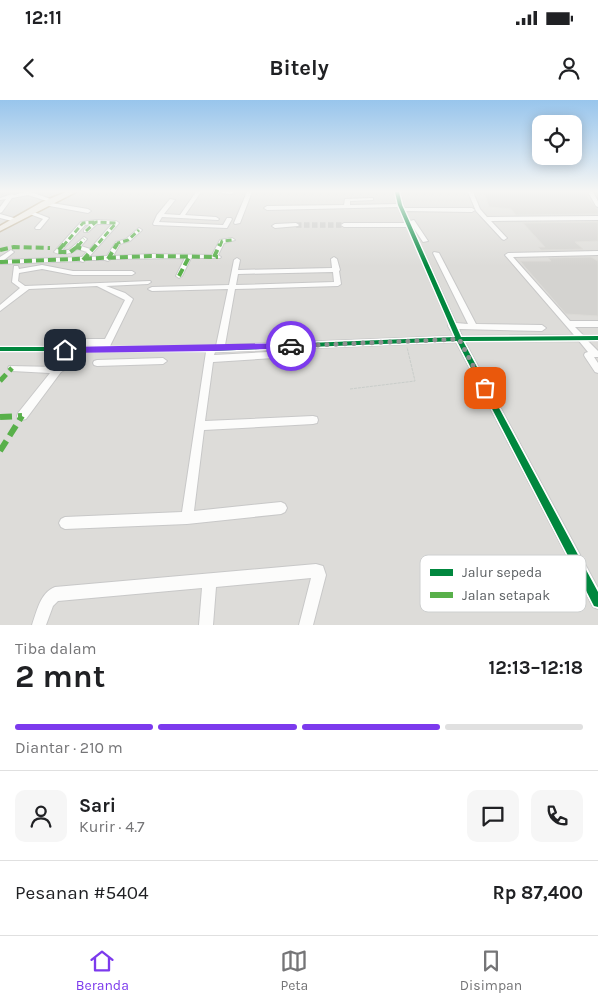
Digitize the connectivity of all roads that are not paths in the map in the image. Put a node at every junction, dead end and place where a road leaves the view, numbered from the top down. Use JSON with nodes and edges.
{"nodes":[{"id":1,"x":2,"y":216,"type":"edge"},
{"id":2,"x":19,"y":216,"type":"edge"},
{"id":3,"x":21,"y":216,"type":"edge"},
{"id":4,"x":41,"y":216,"type":"edge"},
{"id":5,"x":159,"y":216,"type":"edge"},
{"id":6,"x":184,"y":216,"type":"edge"},
{"id":7,"x":190,"y":216,"type":"edge"},
{"id":8,"x":240,"y":216,"type":"edge"},
{"id":9,"x":406,"y":216,"type":"edge"},
{"id":10,"x":408,"y":216,"type":"edge"},
{"id":11,"x":484,"y":216,"type":"edge"},
{"id":12,"x":230,"y":217,"type":"joint"},
{"id":13,"x":598,"y":218,"type":"edge"},
{"id":14,"x":12,"y":219,"type":"junction"},
{"id":15,"x":218,"y":219,"type":"joint"},
{"id":16,"x":486,"y":219,"type":"junction"},
{"id":17,"x":96,"y":222,"type":"junction"},
{"id":18,"x":237,"y":223,"type":"dead end"},
{"id":19,"x":181,"y":224,"type":"junction"},
{"id":20,"x":296,"y":225,"type":"tunnel mouth"},
{"id":21,"x":344,"y":225,"type":"tunnel mouth"},
{"id":22,"x":409,"y":225,"type":"junction"},
{"id":23,"x":275,"y":226,"type":"dead end"},
{"id":24,"x":0,"y":227,"type":"edge"},
{"id":25,"x":38,"y":228,"type":"dead end"},
{"id":26,"x":139,"y":230,"type":"dead end"},
{"id":27,"x":86,"y":231,"type":"dead end"},
{"id":28,"x":504,"y":238,"type":"dead end"},
{"id":29,"x":84,"y":239,"type":"dead end"},
{"id":30,"x":232,"y":240,"type":"dead end"},
{"id":31,"x":424,"y":241,"type":"dead end"},
{"id":32,"x":76,"y":247,"type":"junction"},
{"id":33,"x":203,"y":249,"type":"dead end"},
{"id":34,"x":90,"y":251,"type":"junction"},
{"id":35,"x":11,"y":252,"type":"dead end"},
{"id":36,"x":436,"y":253,"type":"dead end"},
{"id":37,"x":598,"y":254,"type":"edge"},
{"id":38,"x":189,"y":256,"type":"junction"},
{"id":39,"x":200,"y":257,"type":"junction"},
{"id":40,"x":108,"y":259,"type":"junction"},
{"id":41,"x":334,"y":259,"type":"dead end"},
{"id":42,"x":83,"y":260,"type":"junction"},
{"id":43,"x":237,"y":260,"type":"dead end"},
{"id":44,"x":0,"y":262,"type":"edge"},
{"id":45,"x":336,"y":270,"type":"junction"},
{"id":46,"x":16,"y":271,"type":"junction"},
{"id":47,"x":235,"y":272,"type":"junction"},
{"id":48,"x":132,"y":273,"type":"dead end"},
{"id":49,"x":180,"y":276,"type":"dead end"},
{"id":50,"x":98,"y":284,"type":"junction"},
{"id":51,"x":232,"y":287,"type":"junction"},
{"id":52,"x":25,"y":289,"type":"junction"},
{"id":53,"x":0,"y":309,"type":"edge"},
{"id":54,"x":568,"y":324,"type":"junction"},
{"id":55,"x":598,"y":324,"type":"edge"},
{"id":56,"x":452,"y":326,"type":"junction"},
{"id":57,"x":473,"y":326,"type":"junction"},
{"id":58,"x":542,"y":328,"type":"dead end"},
{"id":59,"x":581,"y":338,"type":"junction"},
{"id":60,"x":598,"y":338,"type":"edge"},
{"id":61,"x":459,"y":339,"type":"junction"},
{"id":62,"x":51,"y":342,"type":"dead end"},
{"id":63,"x":109,"y":342,"type":"junction"},
{"id":64,"x":0,"y":349,"type":"edge"},
{"id":65,"x":81,"y":350,"type":"junction"},
{"id":66,"x":104,"y":350,"type":"junction"},
{"id":67,"x":140,"y":350,"type":"junction"},
{"id":68,"x":214,"y":352,"type":"junction"},
{"id":69,"x":304,"y":353,"type":"dead end"},
{"id":70,"x":596,"y":354,"type":"edge"},
{"id":71,"x":163,"y":361,"type":"dead end"},
{"id":72,"x":136,"y":362,"type":"junction"},
{"id":73,"x":97,"y":363,"type":"dead end"},
{"id":74,"x":12,"y":368,"type":"dead end"},
{"id":75,"x":58,"y":370,"type":"junction"},
{"id":76,"x":598,"y":370,"type":"edge"},
{"id":77,"x":22,"y":416,"type":"dead end"},
{"id":78,"x":313,"y":420,"type":"dead end"},
{"id":79,"x":199,"y":426,"type":"junction"},
{"id":80,"x":281,"y":508,"type":"dead end"},
{"id":81,"x":187,"y":518,"type":"junction"},
{"id":82,"x":65,"y":523,"type":"dead end"},
{"id":83,"x":574,"y":555,"type":"edge"},
{"id":84,"x":586,"y":579,"type":"edge"},
{"id":85,"x":210,"y":581,"type":"junction"},
{"id":86,"x":598,"y":602,"type":"edge"},
{"id":87,"x":39,"y":625,"type":"edge"},
{"id":88,"x":206,"y":625,"type":"edge"},
{"id":89,"x":306,"y":625,"type":"edge"}],
"edges":[{"from":1,"to":14,"type":"street"},
{"from":2,"to":14,"type":"highway"},
{"from":3,"to":24,"type":"highway"},
{"from":4,"to":25,"type":"street"},
{"from":5,"to":19,"type":"street"},
{"from":6,"to":19,"type":"street"},
{"from":7,"to":15,"type":"street"},
{"from":8,"to":18,"type":"street"},
{"from":9,"to":22,"type":"street"},
{"from":10,"to":31,"type":"street"},
{"from":11,"to":16,"type":"street"},
{"from":12,"to":15,"type":"lane"},
{"from":12,"to":19,"type":"street"},
{"from":13,"to":16,"type":"street"},
{"from":14,"to":24,"type":"highway"},
{"from":16,"to":28,"type":"street"},
{"from":17,"to":27,"type":"street"},
{"from":17,"to":32,"type":"street"},
{"from":17,"to":34,"type":"street"},
{"from":20,"to":23,"type":"lane"},
{"from":21,"to":22,"type":"street"},
{"from":22,"to":56,"type":"street"},
{"from":26,"to":40,"type":"street"},
{"from":29,"to":32,"type":"street"},
{"from":30,"to":39,"type":"street"},
{"from":32,"to":34,"type":"street"},
{"from":33,"to":39,"type":"street"},
{"from":34,"to":42,"type":"street"},
{"from":35,"to":44,"type":"street"},
{"from":36,"to":57,"type":"street"},
{"from":37,"to":54,"type":"street"},
{"from":38,"to":39,"type":"street"},
{"from":38,"to":40,"type":"street"},
{"from":38,"to":49,"type":"street"},
{"from":40,"to":42,"type":"street"},
{"from":41,"to":45,"type":"street"},
{"from":42,"to":44,"type":"street"},
{"from":43,"to":47,"type":"street"},
{"from":44,"to":46,"type":"street"},
{"from":45,"to":47,"type":"street"},
{"from":45,"to":51,"type":"street"},
{"from":46,"to":48,"type":"street"},
{"from":46,"to":52,"type":"street"},
{"from":47,"to":51,"type":"street"},
{"from":50,"to":51,"type":"street"},
{"from":50,"to":52,"type":"street"},
{"from":50,"to":63,"type":"street"},
{"from":51,"to":68,"type":"street"},
{"from":52,"to":53,"type":"street"},
{"from":54,"to":55,"type":"street"},
{"from":54,"to":59,"type":"street"},
{"from":56,"to":57,"type":"street"},
{"from":56,"to":61,"type":"street"},
{"from":57,"to":58,"type":"street"},
{"from":59,"to":60,"type":"street"},
{"from":59,"to":61,"type":"street"},
{"from":59,"to":70,"type":"lane"},
{"from":61,"to":68,"type":"street"},
{"from":61,"to":83,"type":"street"},
{"from":62,"to":63,"type":"lane"},
{"from":63,"to":66,"type":"street"},
{"from":64,"to":65,"type":"street"},
{"from":65,"to":66,"type":"street"},
{"from":65,"to":75,"type":"lane"},
{"from":66,"to":67,"type":"street"},
{"from":67,"to":68,"type":"street"},
{"from":67,"to":72,"type":"street"},
{"from":68,"to":69,"type":"street"},
{"from":68,"to":79,"type":"street"},
{"from":70,"to":76,"type":"street"},
{"from":71,"to":72,"type":"street"},
{"from":72,"to":73,"type":"street"},
{"from":74,"to":75,"type":"street"},
{"from":75,"to":77,"type":"street"},
{"from":78,"to":79,"type":"street"},
{"from":79,"to":81,"type":"street"},
{"from":80,"to":81,"type":"street"},
{"from":81,"to":82,"type":"street"},
{"from":84,"to":86,"type":"street"},
{"from":85,"to":87,"type":"street"},
{"from":85,"to":88,"type":"street"},
{"from":85,"to":89,"type":"street"}]}
